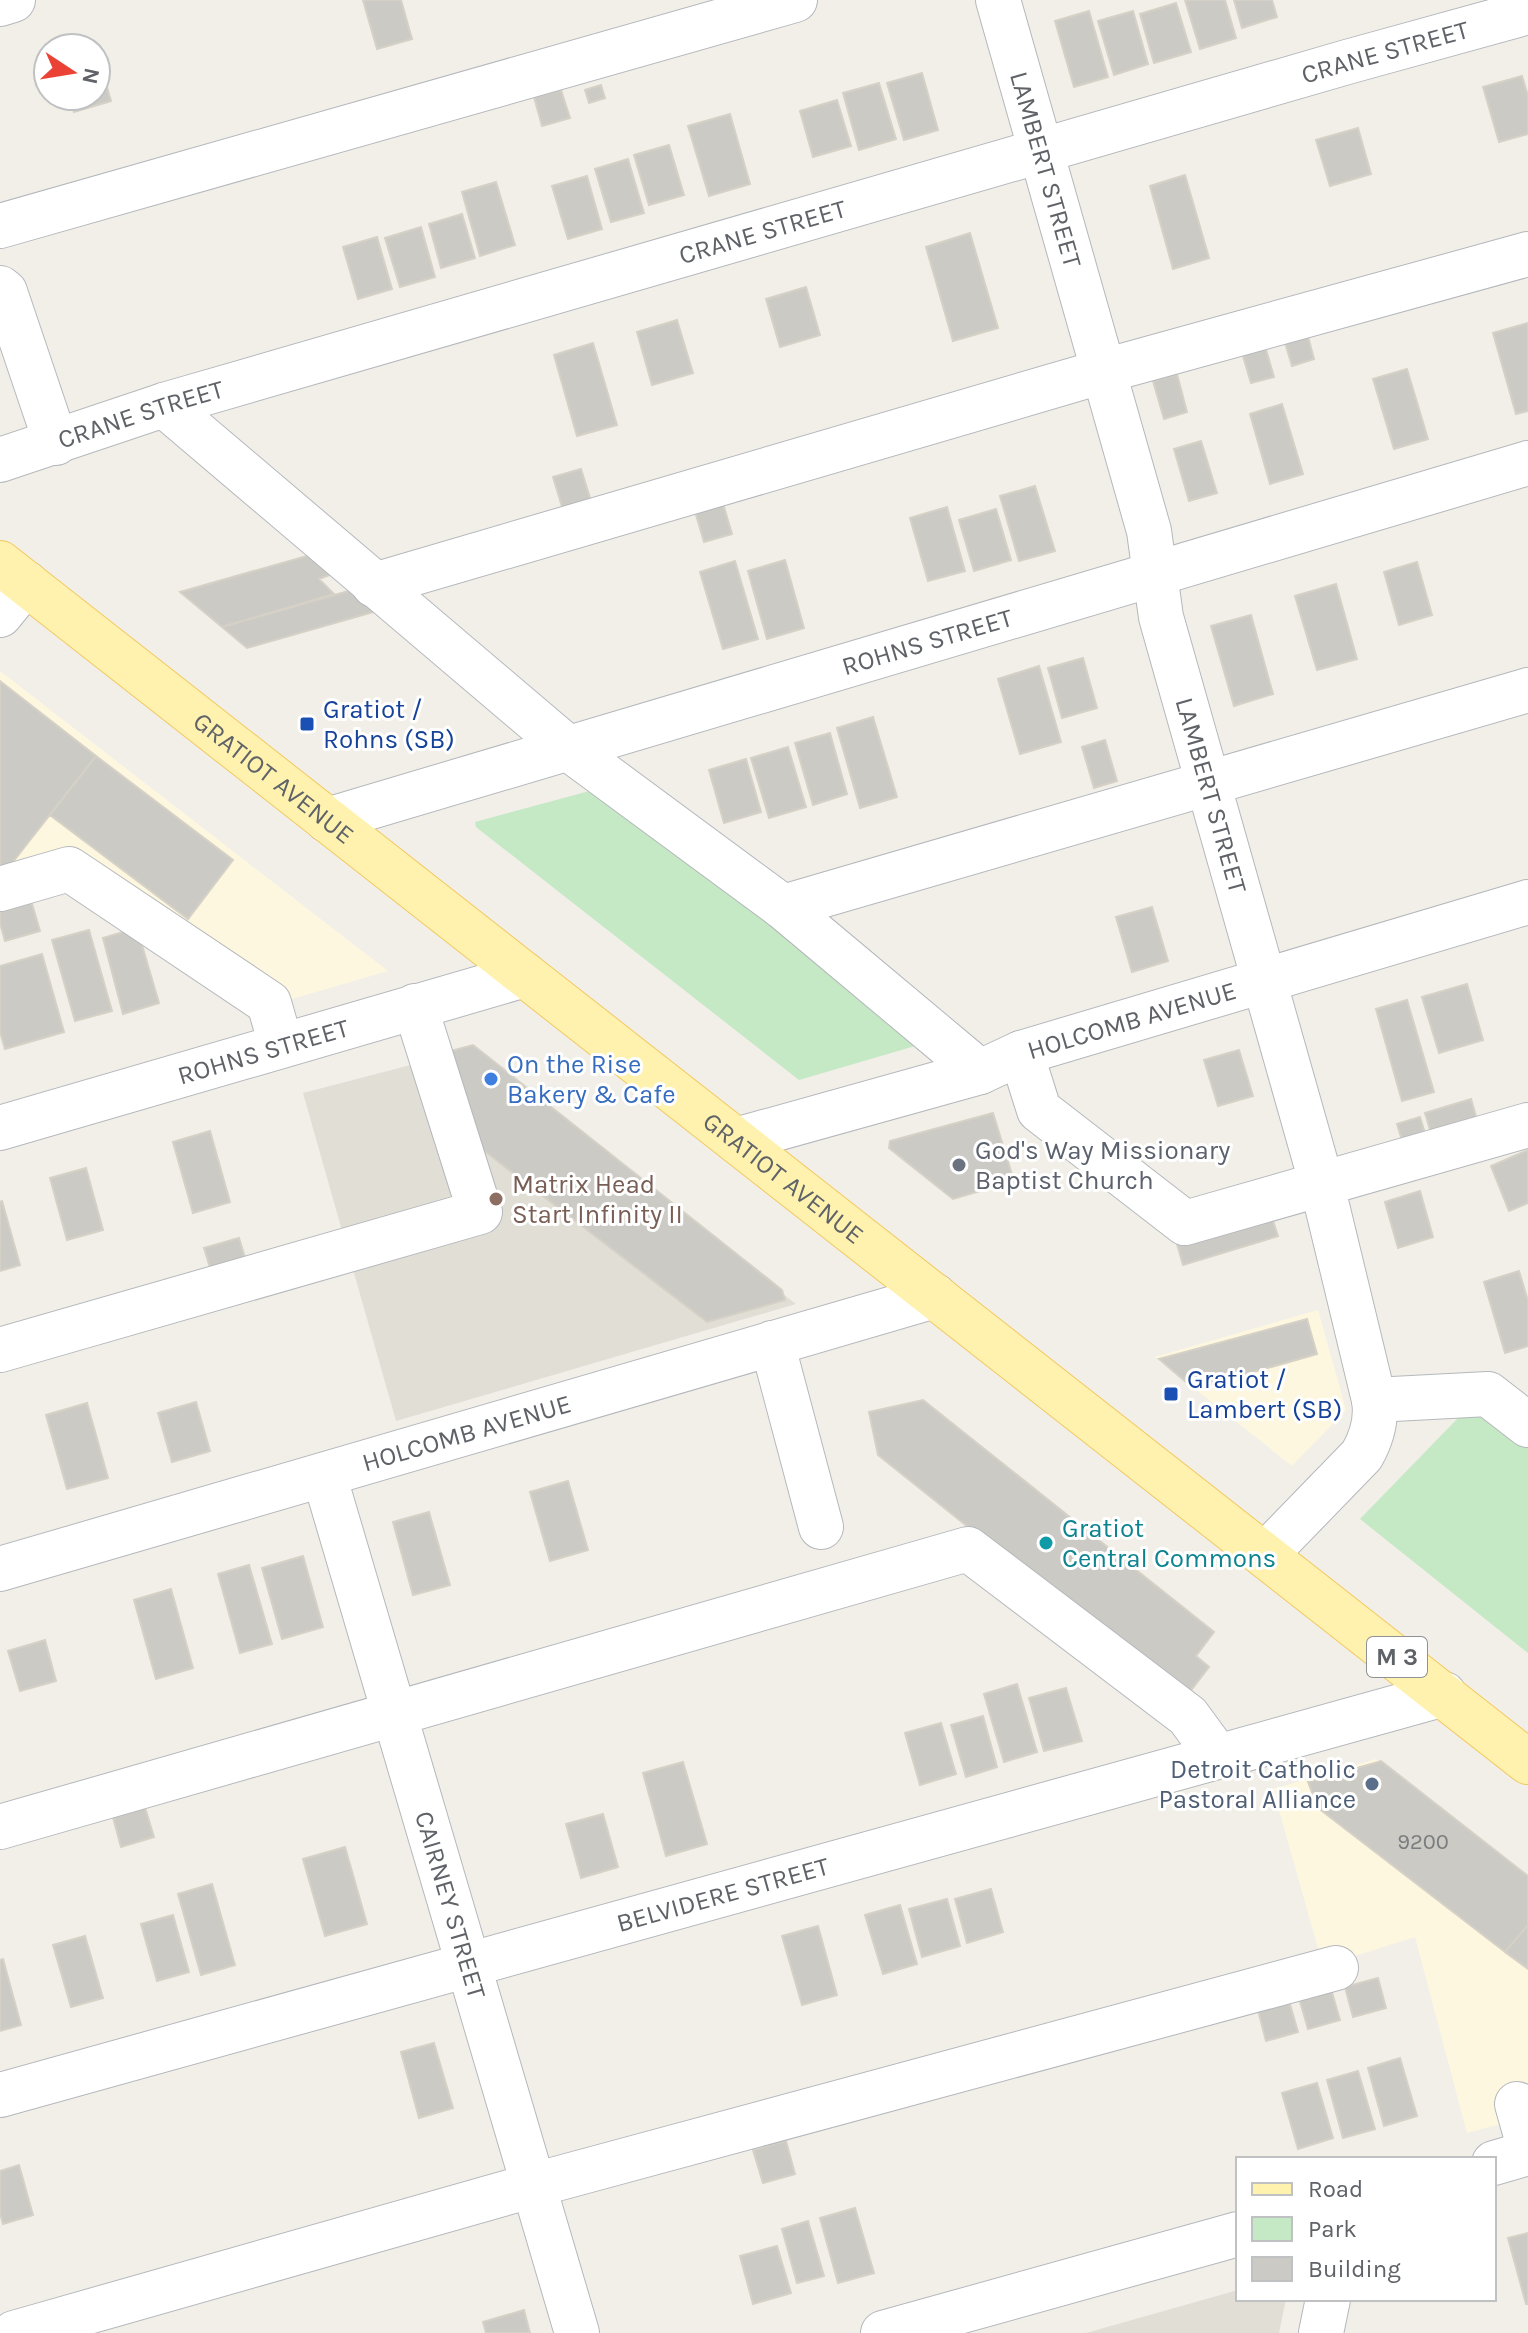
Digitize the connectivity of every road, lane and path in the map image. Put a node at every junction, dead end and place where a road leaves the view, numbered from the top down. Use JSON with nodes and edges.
{"nodes":[{"id":1,"x":13,"y":0,"type":"edge"},
{"id":2,"x":795,"y":0,"type":"edge"},
{"id":3,"x":998,"y":0,"type":"edge"},
{"id":4,"x":0,"y":4,"type":"edge"},
{"id":5,"x":1528,"y":12,"type":"edge"},
{"id":6,"x":1042,"y":150,"type":"junction"},
{"id":7,"x":0,"y":226,"type":"edge"},
{"id":8,"x":1528,"y":254,"type":"edge"},
{"id":9,"x":0,"y":288,"type":"edge"},
{"id":10,"x":1104,"y":371,"type":"junction"},
{"id":11,"x":164,"y":405,"type":"junction"},
{"id":12,"x":56,"y":443,"type":"junction"},
{"id":13,"x":0,"y":460,"type":"edge"},
{"id":14,"x":1528,"y":463,"type":"edge"},
{"id":15,"x":1154,"y":574,"type":"junction"},
{"id":16,"x":374,"y":585,"type":"junction"},
{"id":17,"x":9,"y":587,"type":"edge"},
{"id":18,"x":1528,"y":690,"type":"edge"},
{"id":19,"x":569,"y":749,"type":"junction"},
{"id":20,"x":1209,"y":784,"type":"junction"},
{"id":21,"x":327,"y":820,"type":"junction"},
{"id":22,"x":0,"y":889,"type":"edge"},
{"id":23,"x":1528,"y":902,"type":"edge"},
{"id":24,"x":783,"y":907,"type":"junction"},
{"id":25,"x":525,"y":975,"type":"junction"},
{"id":26,"x":1265,"y":983,"type":"junction"},
{"id":27,"x":415,"y":1006,"type":"junction"},
{"id":28,"x":281,"y":1045,"type":"junction"},
{"id":29,"x":1021,"y":1053,"type":"junction"},
{"id":30,"x":980,"y":1072,"type":"junction"},
{"id":31,"x":1528,"y":1125,"type":"edge"},
{"id":32,"x":0,"y":1128,"type":"edge"},
{"id":33,"x":736,"y":1140,"type":"junction"},
{"id":34,"x":1322,"y":1185,"type":"junction"},
{"id":35,"x":935,"y":1296,"type":"junction"},
{"id":36,"x":772,"y":1343,"type":"junction"},
{"id":37,"x":0,"y":1350,"type":"edge"},
{"id":38,"x":1374,"y":1400,"type":"junction"},
{"id":39,"x":1528,"y":1425,"type":"edge"},
{"id":40,"x":324,"y":1475,"type":"junction"},
{"id":41,"x":821,"y":1527,"type":"dead end"},
{"id":42,"x":1265,"y":1555,"type":"junction"},
{"id":43,"x":0,"y":1569,"type":"edge"},
{"id":44,"x":1444,"y":1694,"type":"junction"},
{"id":45,"x":395,"y":1712,"type":"junction"},
{"id":46,"x":1218,"y":1757,"type":"junction"},
{"id":47,"x":1528,"y":1762,"type":"edge"},
{"id":48,"x":0,"y":1827,"type":"edge"},
{"id":49,"x":468,"y":1965,"type":"junction"},
{"id":50,"x":1336,"y":1968,"type":"dead end"},
{"id":51,"x":0,"y":2095,"type":"edge"},
{"id":52,"x":1528,"y":2153,"type":"edge"},
{"id":53,"x":1496,"y":2162,"type":"edge"},
{"id":54,"x":534,"y":2185,"type":"junction"},
{"id":55,"x":1236,"y":2235,"type":"edge"},
{"id":56,"x":1328,"y":2301,"type":"edge"},
{"id":57,"x":14,"y":2333,"type":"edge"},
{"id":58,"x":577,"y":2333,"type":"edge"},
{"id":59,"x":883,"y":2333,"type":"edge"},
{"id":60,"x":1321,"y":2333,"type":"edge"}],
"edges":[{"from":1,"to":4,"type":"street"},
{"from":2,"to":7,"type":"street"},
{"from":3,"to":6,"type":"street","name":"LAMBERT STREET"},
{"from":5,"to":6,"type":"street","name":"CRANE STREET"},
{"from":6,"to":10,"type":"street","name":"LAMBERT STREET"},
{"from":6,"to":11,"type":"street","name":"CRANE STREET"},
{"from":8,"to":10,"type":"street"},
{"from":9,"to":12,"type":"street"},
{"from":10,"to":15,"type":"street","name":"LAMBERT STREET"},
{"from":10,"to":16,"type":"street"},
{"from":11,"to":12,"type":"street","name":"CRANE STREET"},
{"from":11,"to":16,"type":"street"},
{"from":12,"to":13,"type":"street","name":"CRANE STREET"},
{"from":14,"to":15,"type":"street","name":"ROHNS STREET"},
{"from":15,"to":19,"type":"street","name":"ROHNS STREET"},
{"from":15,"to":20,"type":"street","name":"LAMBERT STREET"},
{"from":16,"to":19,"type":"street"},
{"from":17,"to":21,"type":"main road","name":"GRATIOT AVENUE","number":"M 3"},
{"from":18,"to":20,"type":"street"},
{"from":19,"to":21,"type":"street","name":"ROHNS STREET"},
{"from":19,"to":24,"type":"street"},
{"from":20,"to":24,"type":"street"},
{"from":20,"to":26,"type":"street","name":"LAMBERT STREET"},
{"from":21,"to":25,"type":"main road","name":"GRATIOT AVENUE","number":"M 3"},
{"from":22,"to":28,"type":"street"},
{"from":23,"to":26,"type":"street","name":"HOLCOMB AVENUE"},
{"from":24,"to":30,"type":"street"},
{"from":25,"to":27,"type":"street","name":"ROHNS STREET"},
{"from":25,"to":33,"type":"main road","name":"GRATIOT AVENUE","number":"M 3"},
{"from":26,"to":29,"type":"street","name":"HOLCOMB AVENUE"},
{"from":26,"to":34,"type":"street","name":"LAMBERT STREET"},
{"from":27,"to":28,"type":"street","name":"ROHNS STREET"},
{"from":27,"to":37,"type":"street"},
{"from":28,"to":32,"type":"street","name":"ROHNS STREET"},
{"from":29,"to":30,"type":"street","name":"HOLCOMB AVENUE"},
{"from":29,"to":34,"type":"street"},
{"from":30,"to":33,"type":"street","name":"HOLCOMB AVENUE"},
{"from":31,"to":34,"type":"street"},
{"from":33,"to":35,"type":"main road","name":"GRATIOT AVENUE","number":"M 3"},
{"from":34,"to":38,"type":"street","name":"LAMBERT STREET"},
{"from":35,"to":36,"type":"street","name":"HOLCOMB AVENUE"},
{"from":35,"to":42,"type":"main road","name":"GRATIOT AVENUE","number":"M 3"},
{"from":36,"to":40,"type":"street","name":"HOLCOMB AVENUE"},
{"from":36,"to":41,"type":"street"},
{"from":38,"to":39,"type":"street"},
{"from":38,"to":42,"type":"street","name":"LAMBERT STREET"},
{"from":40,"to":43,"type":"street","name":"HOLCOMB AVENUE"},
{"from":40,"to":45,"type":"street","name":"CAIRNEY STREET"},
{"from":42,"to":44,"type":"main road","name":"GRATIOT AVENUE","number":"M 3"},
{"from":44,"to":46,"type":"street","name":"BELVIDERE STREET"},
{"from":44,"to":47,"type":"main road","name":"GRATIOT AVENUE","number":"M 3"},
{"from":45,"to":46,"type":"street"},
{"from":45,"to":48,"type":"street"},
{"from":45,"to":49,"type":"street","name":"CAIRNEY STREET"},
{"from":46,"to":49,"type":"street","name":"BELVIDERE STREET"},
{"from":49,"to":51,"type":"street","name":"BELVIDERE STREET"},
{"from":49,"to":54,"type":"street","name":"CAIRNEY STREET"},
{"from":50,"to":54,"type":"street"},
{"from":52,"to":53,"type":"street"},
{"from":54,"to":57,"type":"street"},
{"from":54,"to":58,"type":"street","name":"CAIRNEY STREET"},
{"from":55,"to":59,"type":"street"},
{"from":56,"to":60,"type":"street"}]}
